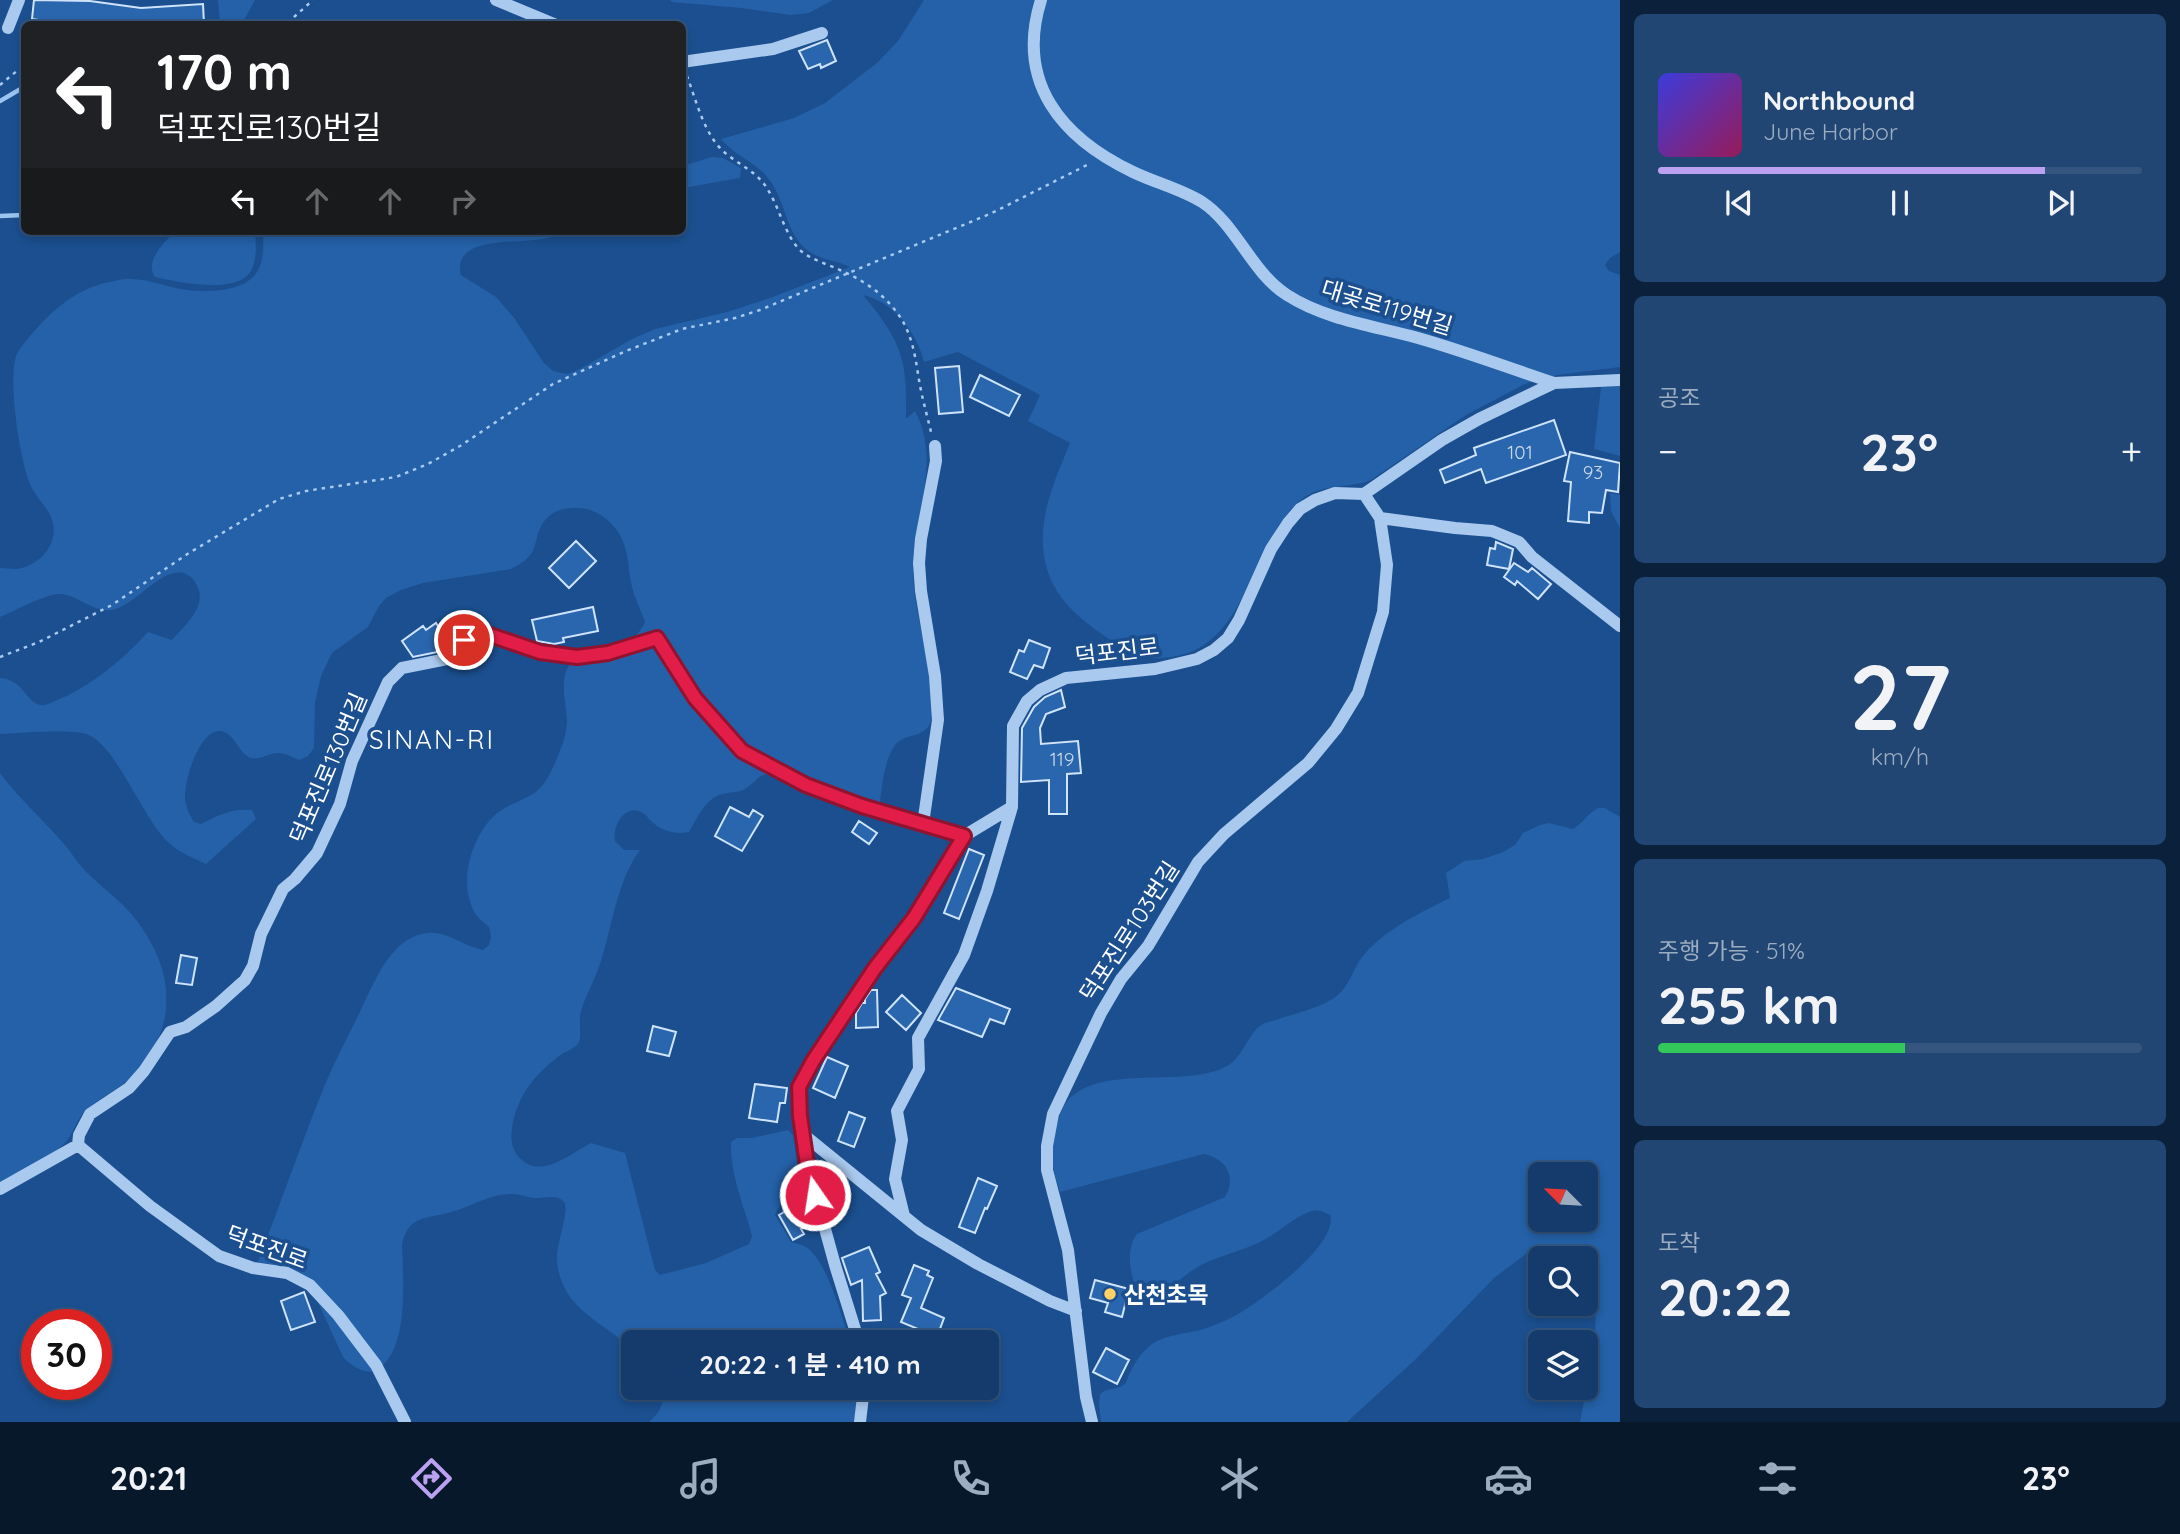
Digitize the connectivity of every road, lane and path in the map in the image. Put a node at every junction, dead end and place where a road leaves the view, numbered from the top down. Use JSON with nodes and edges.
{"nodes":[{"id":1,"x":19,"y":0,"type":"edge"},
{"id":2,"x":313,"y":0,"type":"edge"},
{"id":3,"x":496,"y":0,"type":"edge"},
{"id":4,"x":1041,"y":0,"type":"edge"},
{"id":5,"x":291,"y":21,"type":"edge"},
{"id":6,"x":547,"y":21,"type":"edge"},
{"id":7,"x":8,"y":28,"type":"dead end"},
{"id":8,"x":822,"y":33,"type":"dead end"},
{"id":9,"x":686,"y":63,"type":"edge"},
{"id":10,"x":21,"y":68,"type":"edge"},
{"id":11,"x":686,"y":74,"type":"edge"},
{"id":12,"x":0,"y":86,"type":"edge"},
{"id":13,"x":1104,"y":156,"type":"junction"},
{"id":14,"x":846,"y":272,"type":"junction"},
{"id":15,"x":1620,"y":380,"type":"edge"},
{"id":16,"x":1554,"y":383,"type":"junction"},
{"id":17,"x":935,"y":446,"type":"joint"},
{"id":18,"x":1364,"y":494,"type":"junction"},
{"id":19,"x":1380,"y":518,"type":"junction"},
{"id":20,"x":1620,"y":626,"type":"edge"},
{"id":21,"x":0,"y":657,"type":"edge"},
{"id":22,"x":1012,"y":807,"type":"junction"},
{"id":23,"x":923,"y":824,"type":"junction"},
{"id":24,"x":964,"y":836,"type":"junction"},
{"id":25,"x":804,"y":1135,"type":"junction"},
{"id":26,"x":78,"y":1145,"type":"junction"},
{"id":27,"x":0,"y":1189,"type":"edge"},
{"id":28,"x":904,"y":1216,"type":"junction"},
{"id":29,"x":1076,"y":1311,"type":"junction"},
{"id":30,"x":855,"y":1330,"type":"edge"},
{"id":31,"x":862,"y":1400,"type":"edge"},
{"id":32,"x":405,"y":1422,"type":"edge"},
{"id":33,"x":860,"y":1422,"type":"edge"},
{"id":34,"x":1092,"y":1422,"type":"edge"}],
"edges":[{"from":1,"to":7,"type":"street"},
{"from":2,"to":5,"type":"path"},
{"from":3,"to":6,"type":"street"},
{"from":4,"to":13,"type":"street","name":"대곶로119번길"},
{"from":8,"to":9,"type":"street"},
{"from":10,"to":12,"type":"path"},
{"from":11,"to":14,"type":"path"},
{"from":13,"to":14,"type":"path"},
{"from":13,"to":16,"type":"street","name":"대곶로119번길"},
{"from":14,"to":17,"type":"path"},
{"from":14,"to":21,"type":"path"},
{"from":15,"to":16,"type":"street"},
{"from":16,"to":18,"type":"street"},
{"from":17,"to":23,"type":"street"},
{"from":18,"to":19,"type":"street","name":"덕포진로103번길"},
{"from":18,"to":22,"type":"street","name":"덕포진로"},
{"from":19,"to":20,"type":"street"},
{"from":19,"to":29,"type":"street","name":"덕포진로103번길"},
{"from":22,"to":24,"type":"street"},
{"from":22,"to":28,"type":"street","name":"덕포진로"},
{"from":23,"to":24,"type":"street","name":"덕포진로130번길"},
{"from":23,"to":26,"type":"street","name":"덕포진로130번길"},
{"from":24,"to":25,"type":"street"},
{"from":25,"to":28,"type":"street"},
{"from":25,"to":30,"type":"street"},
{"from":26,"to":27,"type":"street"},
{"from":26,"to":32,"type":"street","name":"덕포진로"},
{"from":28,"to":29,"type":"street"},
{"from":29,"to":34,"type":"street","name":"덕포진로103번길"},
{"from":31,"to":33,"type":"street"}]}
